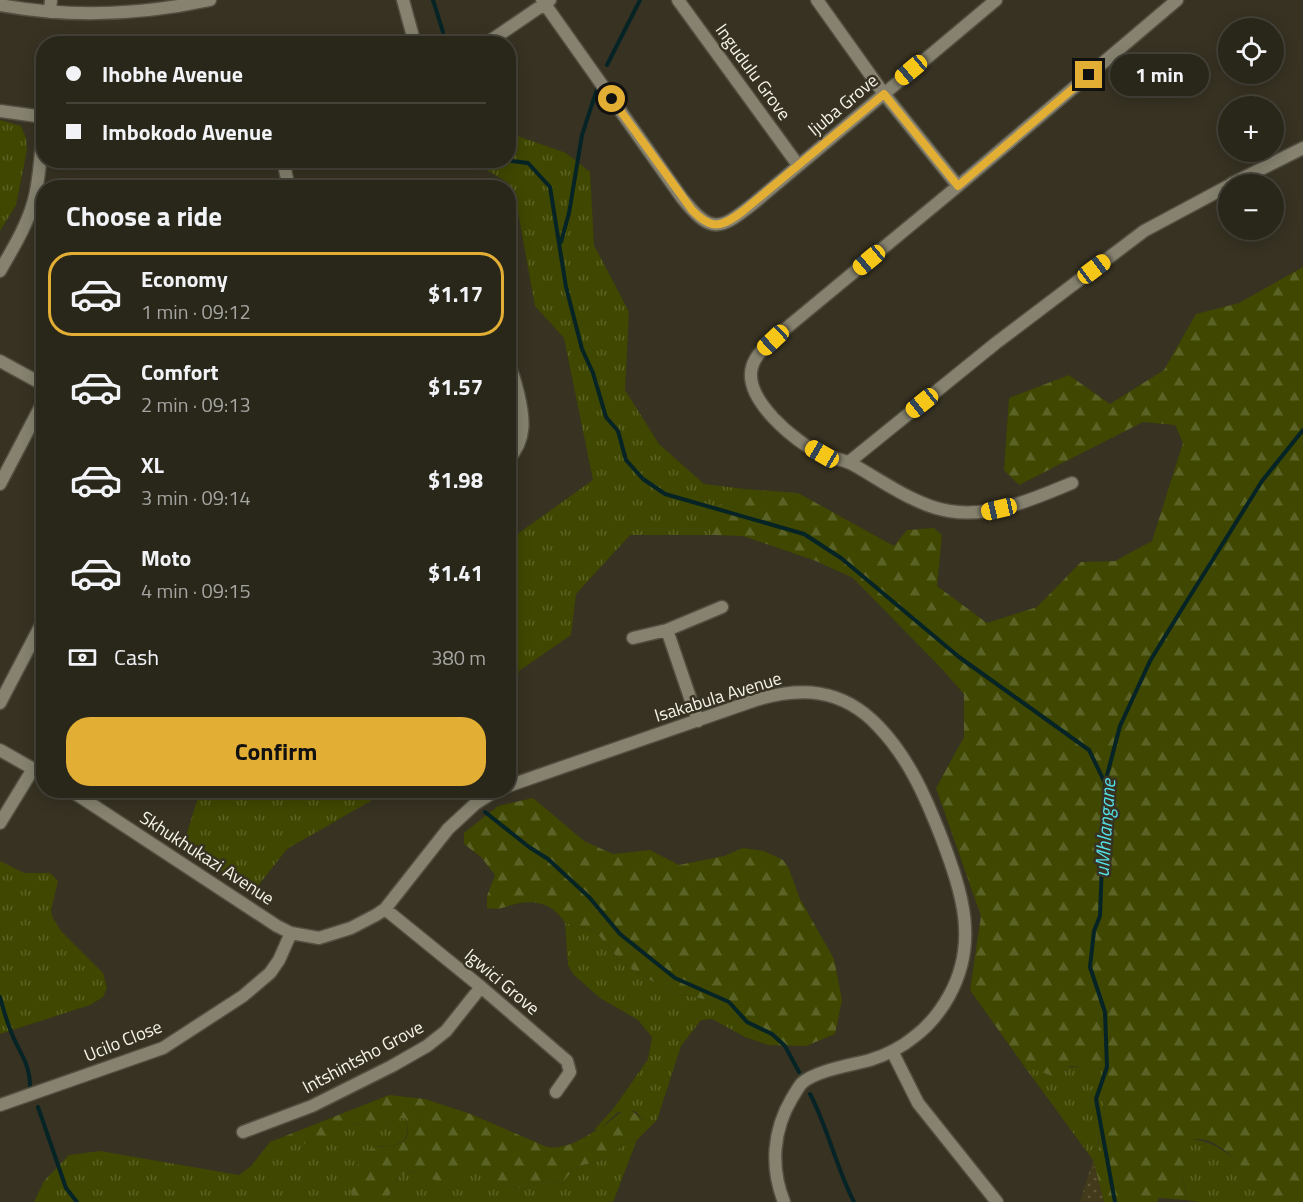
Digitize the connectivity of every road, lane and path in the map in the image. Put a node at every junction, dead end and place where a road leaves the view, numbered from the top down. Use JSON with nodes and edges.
{"nodes":[{"id":1,"x":210,"y":0,"type":"edge"},
{"id":2,"x":403,"y":0,"type":"edge"},
{"id":3,"x":678,"y":0,"type":"edge"},
{"id":4,"x":817,"y":0,"type":"edge"},
{"id":5,"x":996,"y":0,"type":"edge"},
{"id":6,"x":1177,"y":0,"type":"edge"},
{"id":7,"x":546,"y":1,"type":"edge"},
{"id":8,"x":0,"y":5,"type":"edge"},
{"id":9,"x":51,"y":6,"type":"edge"},
{"id":10,"x":413,"y":36,"type":"edge"},
{"id":11,"x":497,"y":36,"type":"edge"},
{"id":12,"x":884,"y":94,"type":"junction"},
{"id":13,"x":0,"y":111,"type":"edge"},
{"id":14,"x":36,"y":116,"type":"edge"},
{"id":15,"x":1303,"y":148,"type":"edge"},
{"id":16,"x":798,"y":165,"type":"junction"},
{"id":17,"x":1252,"y":174,"type":"edge"},
{"id":18,"x":958,"y":186,"type":"junction"},
{"id":19,"x":36,"y":189,"type":"edge"},
{"id":20,"x":1218,"y":191,"type":"edge"},
{"id":21,"x":0,"y":272,"type":"edge"},
{"id":22,"x":0,"y":361,"type":"edge"},
{"id":23,"x":36,"y":381,"type":"edge"},
{"id":24,"x":516,"y":387,"type":"edge"},
{"id":25,"x":36,"y":415,"type":"edge"},
{"id":26,"x":516,"y":451,"type":"edge"},
{"id":27,"x":849,"y":462,"type":"junction"},
{"id":28,"x":1072,"y":483,"type":"dead end"},
{"id":29,"x":0,"y":484,"type":"edge"},
{"id":30,"x":722,"y":607,"type":"dead end"},
{"id":31,"x":667,"y":630,"type":"junction"},
{"id":32,"x":36,"y":634,"type":"edge"},
{"id":33,"x":633,"y":638,"type":"dead end"},
{"id":34,"x":0,"y":703,"type":"edge"},
{"id":35,"x":698,"y":721,"type":"junction"},
{"id":36,"x":0,"y":750,"type":"edge"},
{"id":37,"x":36,"y":771,"type":"edge"},
{"id":38,"x":36,"y":775,"type":"edge"},
{"id":39,"x":516,"y":783,"type":"edge"},
{"id":40,"x":81,"y":798,"type":"edge"},
{"id":41,"x":484,"y":798,"type":"edge"},
{"id":42,"x":0,"y":823,"type":"edge"},
{"id":43,"x":385,"y":909,"type":"junction"},
{"id":44,"x":291,"y":933,"type":"junction"},
{"id":45,"x":481,"y":987,"type":"junction"},
{"id":46,"x":892,"y":1051,"type":"junction"},
{"id":47,"x":556,"y":1092,"type":"dead end"},
{"id":48,"x":0,"y":1105,"type":"edge"},
{"id":49,"x":243,"y":1132,"type":"dead end"},
{"id":50,"x":784,"y":1202,"type":"edge"},
{"id":51,"x":997,"y":1202,"type":"edge"}],
"edges":[{"from":1,"to":9,"type":"street"},
{"from":2,"to":10,"type":"street"},
{"from":3,"to":16,"type":"street","name":"Ingudulu Grove"},
{"from":4,"to":12,"type":"street"},
{"from":5,"to":12,"type":"street","name":"Ijuba Grove"},
{"from":6,"to":18,"type":"street"},
{"from":7,"to":11,"type":"street"},
{"from":7,"to":16,"type":"street","name":"Ijuba Grove"},
{"from":8,"to":9,"type":"street"},
{"from":12,"to":16,"type":"street","name":"Ijuba Grove"},
{"from":12,"to":18,"type":"street"},
{"from":13,"to":14,"type":"street"},
{"from":15,"to":17,"type":"street"},
{"from":18,"to":27,"type":"street"},
{"from":19,"to":21,"type":"street"},
{"from":20,"to":27,"type":"street"},
{"from":22,"to":23,"type":"street"},
{"from":24,"to":26,"type":"street"},
{"from":25,"to":29,"type":"street"},
{"from":27,"to":28,"type":"street"},
{"from":30,"to":31,"type":"street"},
{"from":31,"to":33,"type":"street"},
{"from":31,"to":35,"type":"street"},
{"from":32,"to":34,"type":"street"},
{"from":35,"to":39,"type":"street","name":"Isakabula Avenue"},
{"from":35,"to":46,"type":"street","name":"Isakabula Avenue"},
{"from":36,"to":37,"type":"street"},
{"from":38,"to":42,"type":"street"},
{"from":40,"to":44,"type":"street","name":"Skhukhukazi Avenue"},
{"from":41,"to":43,"type":"street"},
{"from":43,"to":44,"type":"street","name":"Skhukhukazi Avenue"},
{"from":43,"to":45,"type":"street","name":"Igwici Grove"},
{"from":44,"to":48,"type":"street","name":"Ucilo Close"},
{"from":45,"to":47,"type":"street","name":"Igwici Grove"},
{"from":45,"to":49,"type":"street","name":"Intshintsho Grove"},
{"from":46,"to":50,"type":"street","name":"Isakabula Avenue"},
{"from":46,"to":51,"type":"street"}]}
